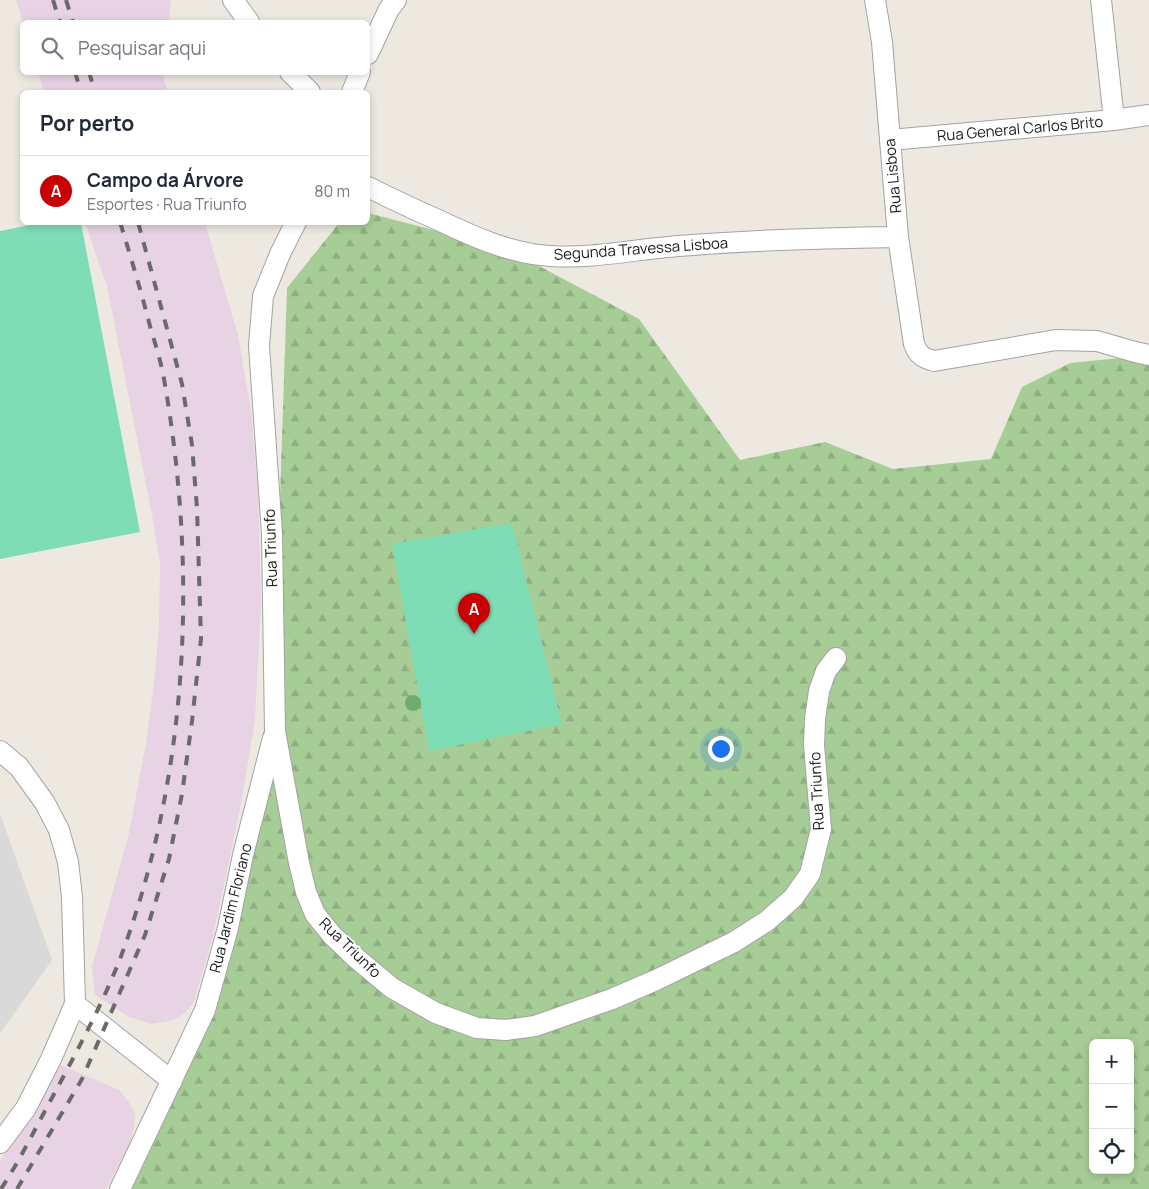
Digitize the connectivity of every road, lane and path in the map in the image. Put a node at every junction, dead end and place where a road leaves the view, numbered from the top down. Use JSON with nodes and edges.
{"nodes":[{"id":1,"x":233,"y":0,"type":"edge"},
{"id":2,"x":396,"y":0,"type":"edge"},
{"id":3,"x":876,"y":0,"type":"edge"},
{"id":4,"x":1101,"y":0,"type":"edge"},
{"id":5,"x":248,"y":20,"type":"edge"},
{"id":6,"x":370,"y":50,"type":"edge"},
{"id":7,"x":293,"y":75,"type":"edge"},
{"id":8,"x":359,"y":75,"type":"edge"},
{"id":9,"x":308,"y":90,"type":"edge"},
{"id":10,"x":353,"y":90,"type":"edge"},
{"id":11,"x":1149,"y":115,"type":"edge"},
{"id":12,"x":1114,"y":120,"type":"junction"},
{"id":13,"x":890,"y":140,"type":"junction"},
{"id":14,"x":370,"y":188,"type":"edge"},
{"id":15,"x":294,"y":225,"type":"edge"},
{"id":16,"x":898,"y":237,"type":"junction"},
{"id":17,"x":1149,"y":354,"type":"edge"},
{"id":18,"x":836,"y":658,"type":"dead end"},
{"id":19,"x":275,"y":731,"type":"junction"},
{"id":20,"x":0,"y":751,"type":"edge"},
{"id":21,"x":75,"y":1004,"type":"junction"},
{"id":22,"x":172,"y":1081,"type":"junction"},
{"id":23,"x":0,"y":1143,"type":"edge"},
{"id":24,"x":120,"y":1189,"type":"edge"}],
"edges":[{"from":1,"to":5,"type":"street"},
{"from":2,"to":6,"type":"street"},
{"from":3,"to":13,"type":"street","name":"Rua Lisboa"},
{"from":4,"to":12,"type":"street"},
{"from":7,"to":9,"type":"street"},
{"from":8,"to":10,"type":"street"},
{"from":11,"to":12,"type":"street","name":"Rua General Carlos Brito"},
{"from":12,"to":13,"type":"street","name":"Rua General Carlos Brito"},
{"from":13,"to":16,"type":"street","name":"Rua Lisboa"},
{"from":14,"to":16,"type":"street","name":"Segunda Travessa Lisboa"},
{"from":15,"to":19,"type":"street","name":"Rua Triunfo"},
{"from":16,"to":17,"type":"street","name":"Rua Lisboa"},
{"from":18,"to":19,"type":"street","name":"Rua Triunfo"},
{"from":19,"to":22,"type":"street","name":"Rua Jardim Floriano"},
{"from":20,"to":21,"type":"street"},
{"from":21,"to":22,"type":"street"},
{"from":21,"to":23,"type":"street"},
{"from":22,"to":24,"type":"street","name":"Rua Jardim Floriano"}]}
